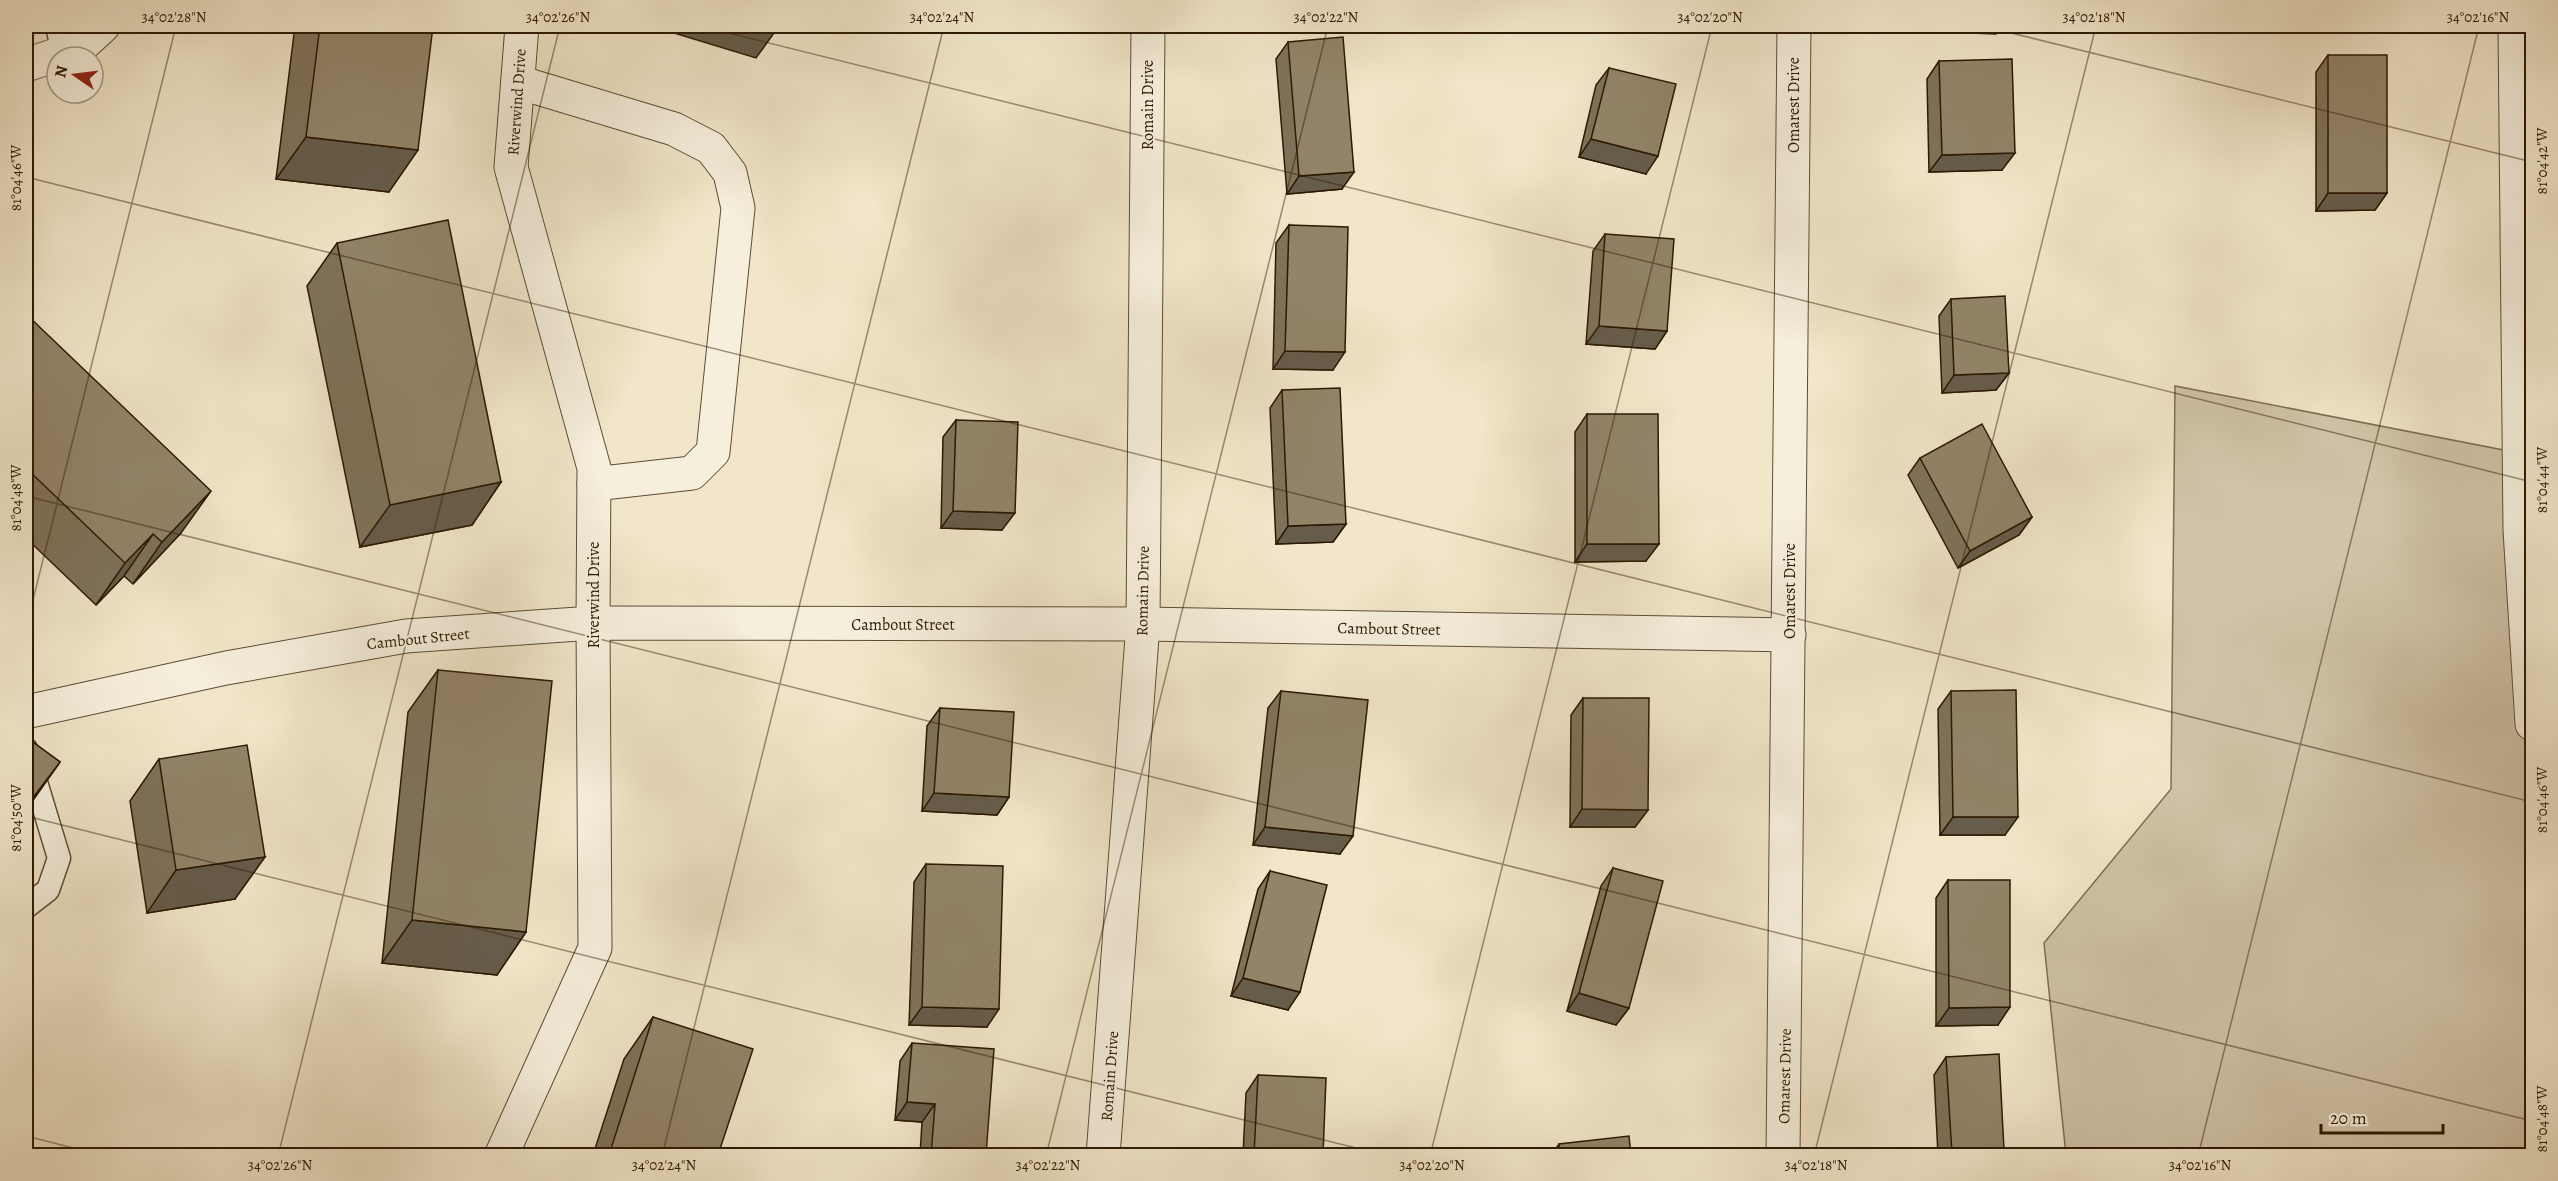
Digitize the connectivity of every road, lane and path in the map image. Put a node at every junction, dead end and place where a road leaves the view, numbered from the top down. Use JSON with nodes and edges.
{"nodes":[{"id":1,"x":103,"y":26,"type":"edge"},
{"id":2,"x":522,"y":26,"type":"edge"},
{"id":3,"x":1148,"y":26,"type":"edge"},
{"id":4,"x":1794,"y":26,"type":"edge"},
{"id":5,"x":2516,"y":26,"type":"edge"},
{"id":6,"x":60,"y":39,"type":"edge"},
{"id":7,"x":26,"y":65,"type":"edge"},
{"id":8,"x":518,"y":82,"type":"junction"},
{"id":9,"x":594,"y":484,"type":"junction"},
{"id":10,"x":593,"y":623,"type":"junction"},
{"id":11,"x":1143,"y":624,"type":"junction"},
{"id":12,"x":1789,"y":635,"type":"junction"},
{"id":13,"x":26,"y":712,"type":"edge"},
{"id":14,"x":2532,"y":724,"type":"edge"},
{"id":15,"x":26,"y":756,"type":"edge"},
{"id":16,"x":26,"y":907,"type":"edge"},
{"id":17,"x":501,"y":1155,"type":"edge"},
{"id":18,"x":1103,"y":1155,"type":"edge"},
{"id":19,"x":1783,"y":1155,"type":"edge"}],
"edges":[{"from":1,"to":6,"type":"street"},
{"from":2,"to":8,"type":"street","name":"Riverwind Drive"},
{"from":3,"to":11,"type":"street","name":"Romain Drive"},
{"from":4,"to":12,"type":"street","name":"Omarest Drive"},
{"from":5,"to":14,"type":"street"},
{"from":6,"to":7,"type":"street"},
{"from":8,"to":9,"type":"street","name":"Riverwind Drive"},
{"from":8,"to":9,"type":"street"},
{"from":9,"to":10,"type":"street","name":"Riverwind Drive"},
{"from":10,"to":11,"type":"street","name":"Cambout Street"},
{"from":10,"to":13,"type":"street","name":"Cambout Street"},
{"from":10,"to":17,"type":"street","name":"Riverwind Drive"},
{"from":11,"to":12,"type":"street","name":"Cambout Street"},
{"from":11,"to":18,"type":"street","name":"Romain Drive"},
{"from":12,"to":19,"type":"street","name":"Omarest Drive"},
{"from":15,"to":16,"type":"lane"}]}
